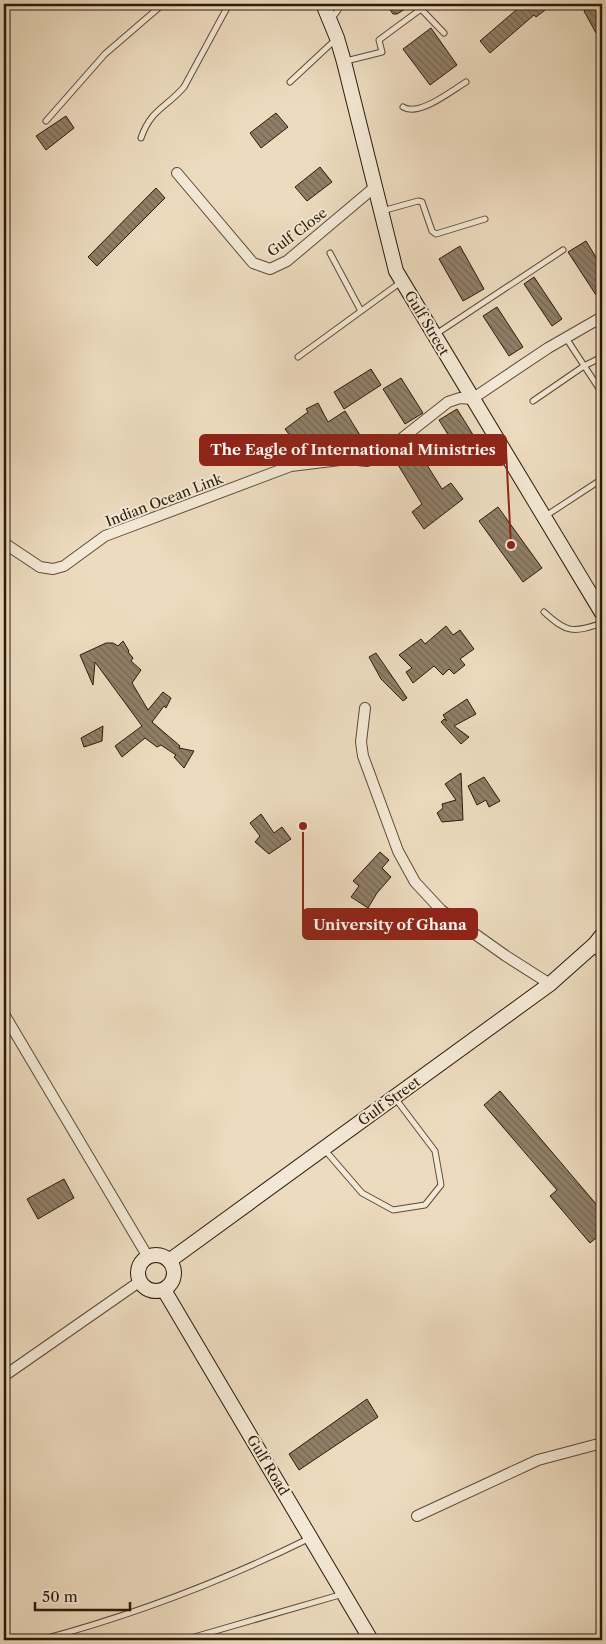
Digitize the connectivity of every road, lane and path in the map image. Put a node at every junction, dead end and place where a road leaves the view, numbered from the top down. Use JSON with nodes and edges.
{"nodes":[{"id":1,"x":163,"y":4,"type":"edge"},
{"id":2,"x":229,"y":4,"type":"edge"},
{"id":3,"x":322,"y":4,"type":"edge"},
{"id":4,"x":342,"y":4,"type":"edge"},
{"id":5,"x":330,"y":21,"type":"junction"},
{"id":6,"x":444,"y":34,"type":"dead end"},
{"id":7,"x":337,"y":38,"type":"junction"},
{"id":8,"x":344,"y":62,"type":"junction"},
{"id":9,"x":290,"y":82,"type":"dead end"},
{"id":10,"x":466,"y":82,"type":"dead end"},
{"id":11,"x":403,"y":108,"type":"dead end"},
{"id":12,"x":46,"y":121,"type":"dead end"},
{"id":13,"x":141,"y":138,"type":"dead end"},
{"id":14,"x":177,"y":173,"type":"dead end"},
{"id":15,"x":376,"y":186,"type":"junction"},
{"id":16,"x":381,"y":212,"type":"junction"},
{"id":17,"x":485,"y":219,"type":"dead end"},
{"id":18,"x":563,"y":250,"type":"dead end"},
{"id":19,"x":330,"y":253,"type":"dead end"},
{"id":20,"x":402,"y":281,"type":"junction"},
{"id":21,"x":361,"y":311,"type":"junction"},
{"id":22,"x":602,"y":317,"type":"edge"},
{"id":23,"x":434,"y":335,"type":"junction"},
{"id":24,"x":566,"y":338,"type":"junction"},
{"id":25,"x":298,"y":357,"type":"dead end"},
{"id":26,"x":602,"y":357,"type":"edge"},
{"id":27,"x":584,"y":366,"type":"junction"},
{"id":28,"x":602,"y":394,"type":"edge"},
{"id":29,"x":472,"y":399,"type":"junction"},
{"id":30,"x":533,"y":401,"type":"dead end"},
{"id":31,"x":602,"y":479,"type":"edge"},
{"id":32,"x":544,"y":517,"type":"junction"},
{"id":33,"x":4,"y":543,"type":"edge"},
{"id":34,"x":544,"y":612,"type":"dead end"},
{"id":35,"x":602,"y":613,"type":"edge"},
{"id":36,"x":602,"y":623,"type":"edge"},
{"id":37,"x":365,"y":708,"type":"dead end"},
{"id":38,"x":600,"y":945,"type":"edge"},
{"id":39,"x":550,"y":984,"type":"junction"},
{"id":40,"x":4,"y":1014,"type":"edge"},
{"id":41,"x":394,"y":1097,"type":"junction"},
{"id":42,"x":323,"y":1149,"type":"junction"},
{"id":43,"x":148,"y":1257,"type":"junction"},
{"id":44,"x":169,"y":1261,"type":"junction"},
{"id":45,"x":140,"y":1282,"type":"junction"},
{"id":46,"x":164,"y":1290,"type":"junction"},
{"id":47,"x":4,"y":1376,"type":"edge"},
{"id":48,"x":602,"y":1443,"type":"edge"},
{"id":49,"x":417,"y":1516,"type":"dead end"},
{"id":50,"x":311,"y":1538,"type":"junction"},
{"id":51,"x":343,"y":1594,"type":"junction"},
{"id":52,"x":40,"y":1640,"type":"edge"},
{"id":53,"x":184,"y":1640,"type":"edge"},
{"id":54,"x":371,"y":1640,"type":"edge"}],
"edges":[{"from":1,"to":12,"type":"lane"},
{"from":2,"to":13,"type":"lane"},
{"from":3,"to":5,"type":"street","name":"Gulf Street"},
{"from":4,"to":5,"type":"lane"},
{"from":5,"to":7,"type":"street","name":"Gulf Street"},
{"from":6,"to":8,"type":"lane"},
{"from":7,"to":8,"type":"street","name":"Gulf Street"},
{"from":7,"to":9,"type":"lane"},
{"from":8,"to":15,"type":"street","name":"Gulf Street"},
{"from":10,"to":11,"type":"lane"},
{"from":14,"to":15,"type":"street","name":"Gulf Close"},
{"from":15,"to":16,"type":"street","name":"Gulf Street"},
{"from":16,"to":17,"type":"lane"},
{"from":16,"to":20,"type":"street","name":"Gulf Street"},
{"from":18,"to":23,"type":"lane"},
{"from":19,"to":21,"type":"lane"},
{"from":20,"to":21,"type":"lane"},
{"from":20,"to":23,"type":"street","name":"Gulf Street"},
{"from":21,"to":25,"type":"lane"},
{"from":22,"to":24,"type":"street","name":"Indian Ocean Link"},
{"from":23,"to":29,"type":"street","name":"Gulf Street"},
{"from":24,"to":27,"type":"lane"},
{"from":24,"to":29,"type":"street","name":"Indian Ocean Link"},
{"from":26,"to":27,"type":"lane"},
{"from":27,"to":28,"type":"lane"},
{"from":27,"to":30,"type":"lane"},
{"from":29,"to":32,"type":"street","name":"Gulf Street"},
{"from":29,"to":33,"type":"street","name":"Indian Ocean Link"},
{"from":31,"to":32,"type":"lane"},
{"from":32,"to":35,"type":"street","name":"Gulf Street"},
{"from":34,"to":36,"type":"lane"},
{"from":37,"to":39,"type":"street"},
{"from":38,"to":39,"type":"street","name":"Gulf Street"},
{"from":39,"to":41,"type":"street","name":"Gulf Street"},
{"from":40,"to":43,"type":"street"},
{"from":41,"to":42,"type":"street","name":"Gulf Street"},
{"from":41,"to":42,"type":"lane"},
{"from":42,"to":44,"type":"street","name":"Gulf Street"},
{"from":43,"to":44,"type":"street"},
{"from":43,"to":45,"type":"street"},
{"from":44,"to":46,"type":"street"},
{"from":45,"to":46,"type":"street"},
{"from":45,"to":47,"type":"street"},
{"from":46,"to":50,"type":"street","name":"Gulf Road"},
{"from":48,"to":49,"type":"street"},
{"from":50,"to":51,"type":"street","name":"Gulf Road"},
{"from":50,"to":52,"type":"lane"},
{"from":51,"to":53,"type":"lane"},
{"from":51,"to":54,"type":"street","name":"Gulf Road"}]}
